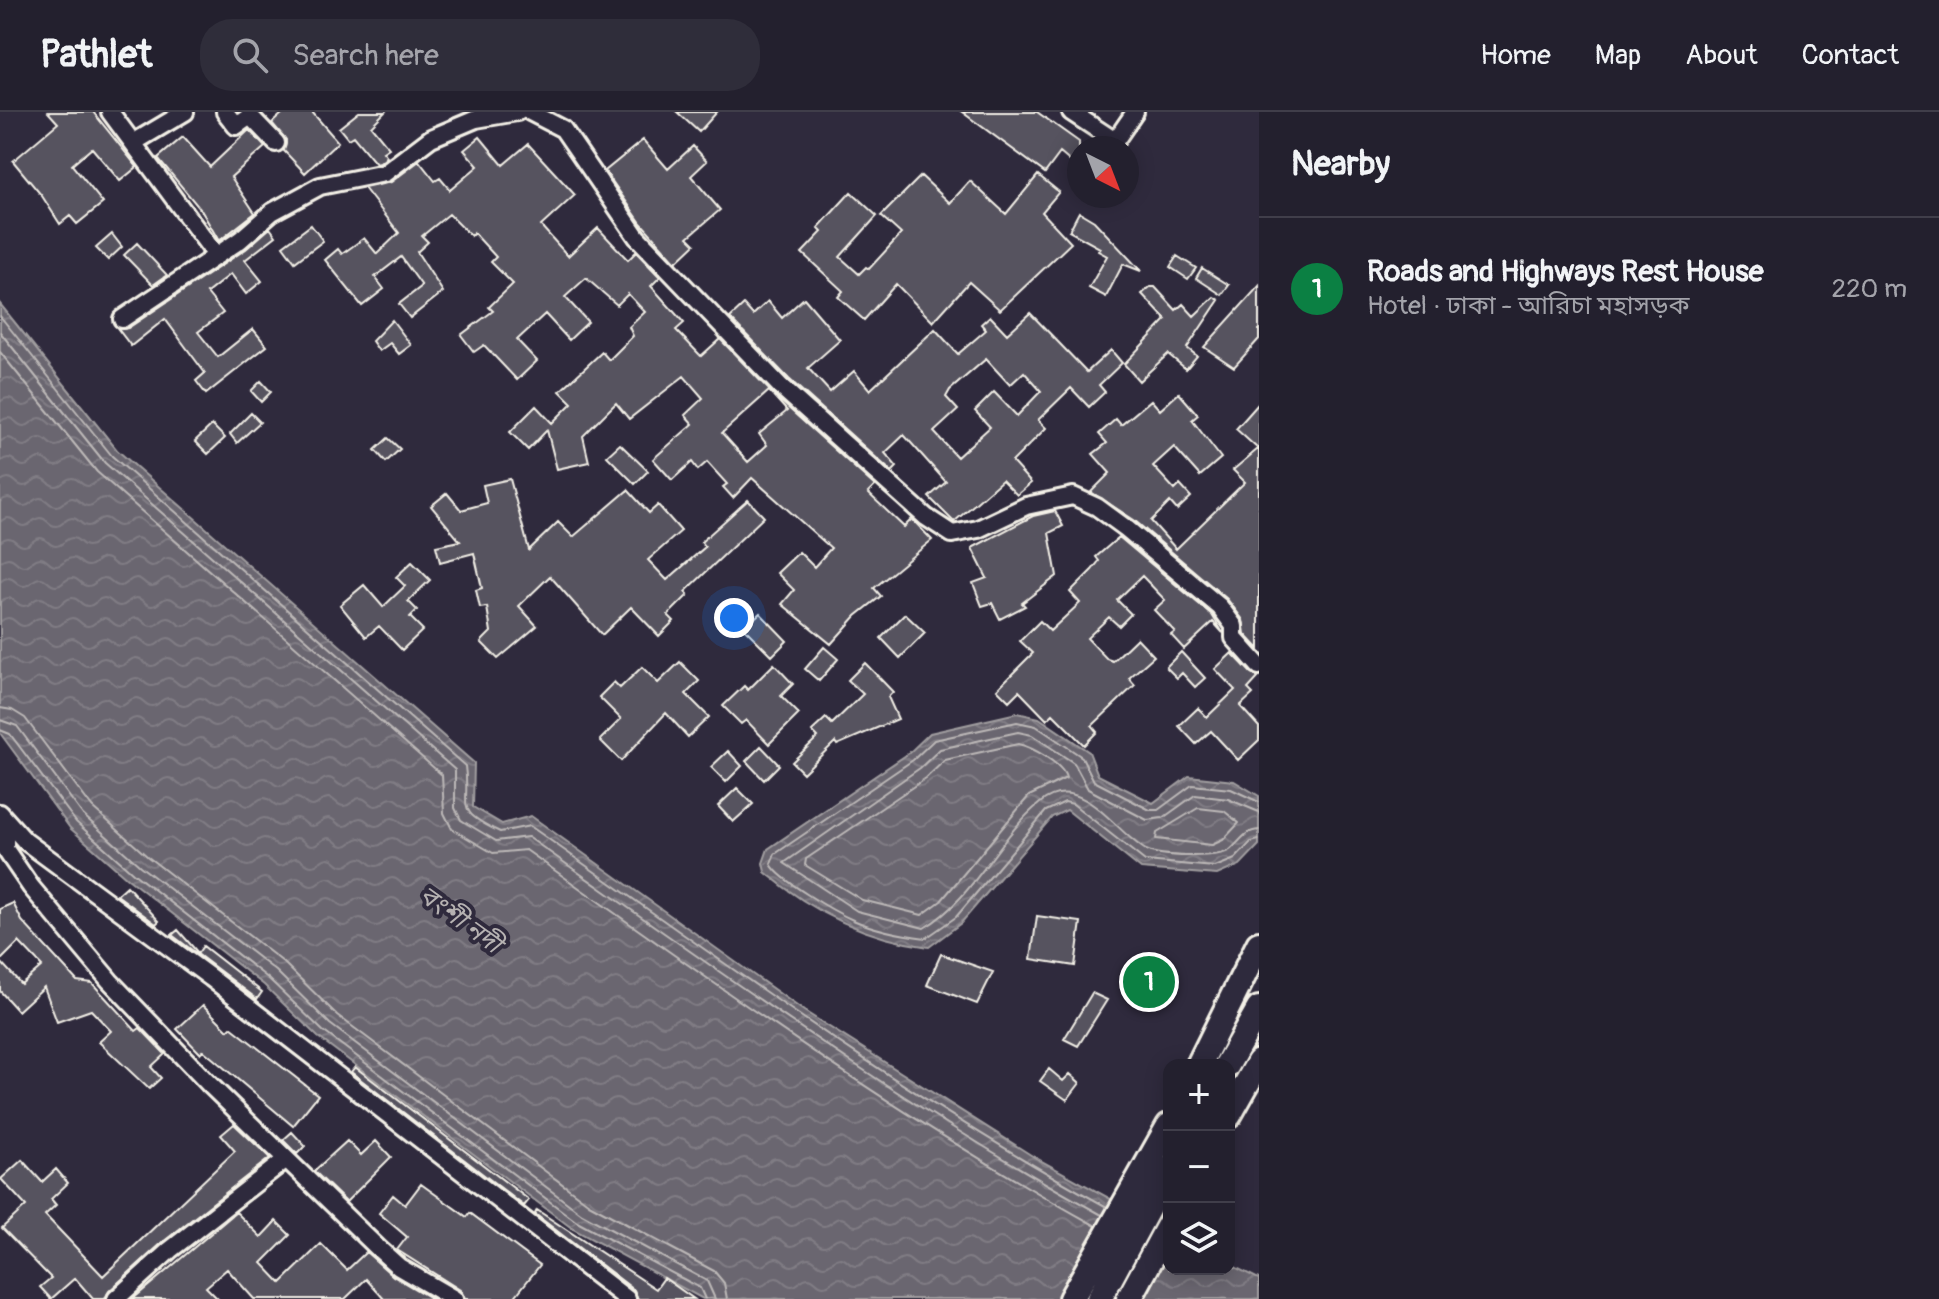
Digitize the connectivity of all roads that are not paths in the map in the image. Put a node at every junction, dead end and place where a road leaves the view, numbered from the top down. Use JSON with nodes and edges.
{"nodes":[{"id":1,"x":110,"y":112,"type":"edge"},
{"id":2,"x":185,"y":112,"type":"edge"},
{"id":3,"x":225,"y":112,"type":"edge"},
{"id":4,"x":517,"y":112,"type":"edge"},
{"id":5,"x":530,"y":112,"type":"edge"},
{"id":6,"x":1071,"y":112,"type":"edge"},
{"id":7,"x":1135,"y":112,"type":"edge"},
{"id":8,"x":1102,"y":136,"type":"edge"},
{"id":9,"x":1118,"y":136,"type":"edge"},
{"id":10,"x":133,"y":143,"type":"junction"},
{"id":11,"x":276,"y":143,"type":"dead end"},
{"id":12,"x":215,"y":254,"type":"junction"},
{"id":13,"x":122,"y":319,"type":"dead end"},
{"id":14,"x":1259,"y":666,"type":"edge"},
{"id":15,"x":2,"y":818,"type":"edge"},
{"id":16,"x":1259,"y":944,"type":"edge"},
{"id":17,"x":1259,"y":1009,"type":"edge"},
{"id":18,"x":1202,"y":1059,"type":"edge"},
{"id":19,"x":1230,"y":1059,"type":"edge"},
{"id":20,"x":1259,"y":1062,"type":"edge"},
{"id":21,"x":1235,"y":1104,"type":"edge"},
{"id":22,"x":1166,"y":1131,"type":"edge"},
{"id":23,"x":285,"y":1160,"type":"junction"},
{"id":24,"x":1163,"y":1180,"type":"edge"},
{"id":25,"x":1163,"y":1236,"type":"edge"},
{"id":26,"x":116,"y":1299,"type":"edge"},
{"id":27,"x":454,"y":1299,"type":"edge"},
{"id":28,"x":627,"y":1299,"type":"edge"},
{"id":29,"x":1071,"y":1299,"type":"edge"},
{"id":30,"x":1099,"y":1299,"type":"edge"},
{"id":31,"x":1129,"y":1299,"type":"edge"}],
"edges":[{"from":1,"to":10,"type":"street"},
{"from":2,"to":10,"type":"street"},
{"from":3,"to":11,"type":"street"},
{"from":4,"to":12,"type":"street"},
{"from":5,"to":14,"type":"street"},
{"from":6,"to":8,"type":"street"},
{"from":7,"to":9,"type":"street"},
{"from":10,"to":12,"type":"street"},
{"from":12,"to":13,"type":"street"},
{"from":15,"to":23,"type":"street"},
{"from":15,"to":28,"type":"street"},
{"from":16,"to":18,"type":"highway"},
{"from":17,"to":19,"type":"highway"},
{"from":20,"to":21,"type":"highway"},
{"from":22,"to":29,"type":"highway"},
{"from":23,"to":26,"type":"street"},
{"from":23,"to":27,"type":"street"},
{"from":24,"to":30,"type":"highway"},
{"from":25,"to":31,"type":"highway"}]}
